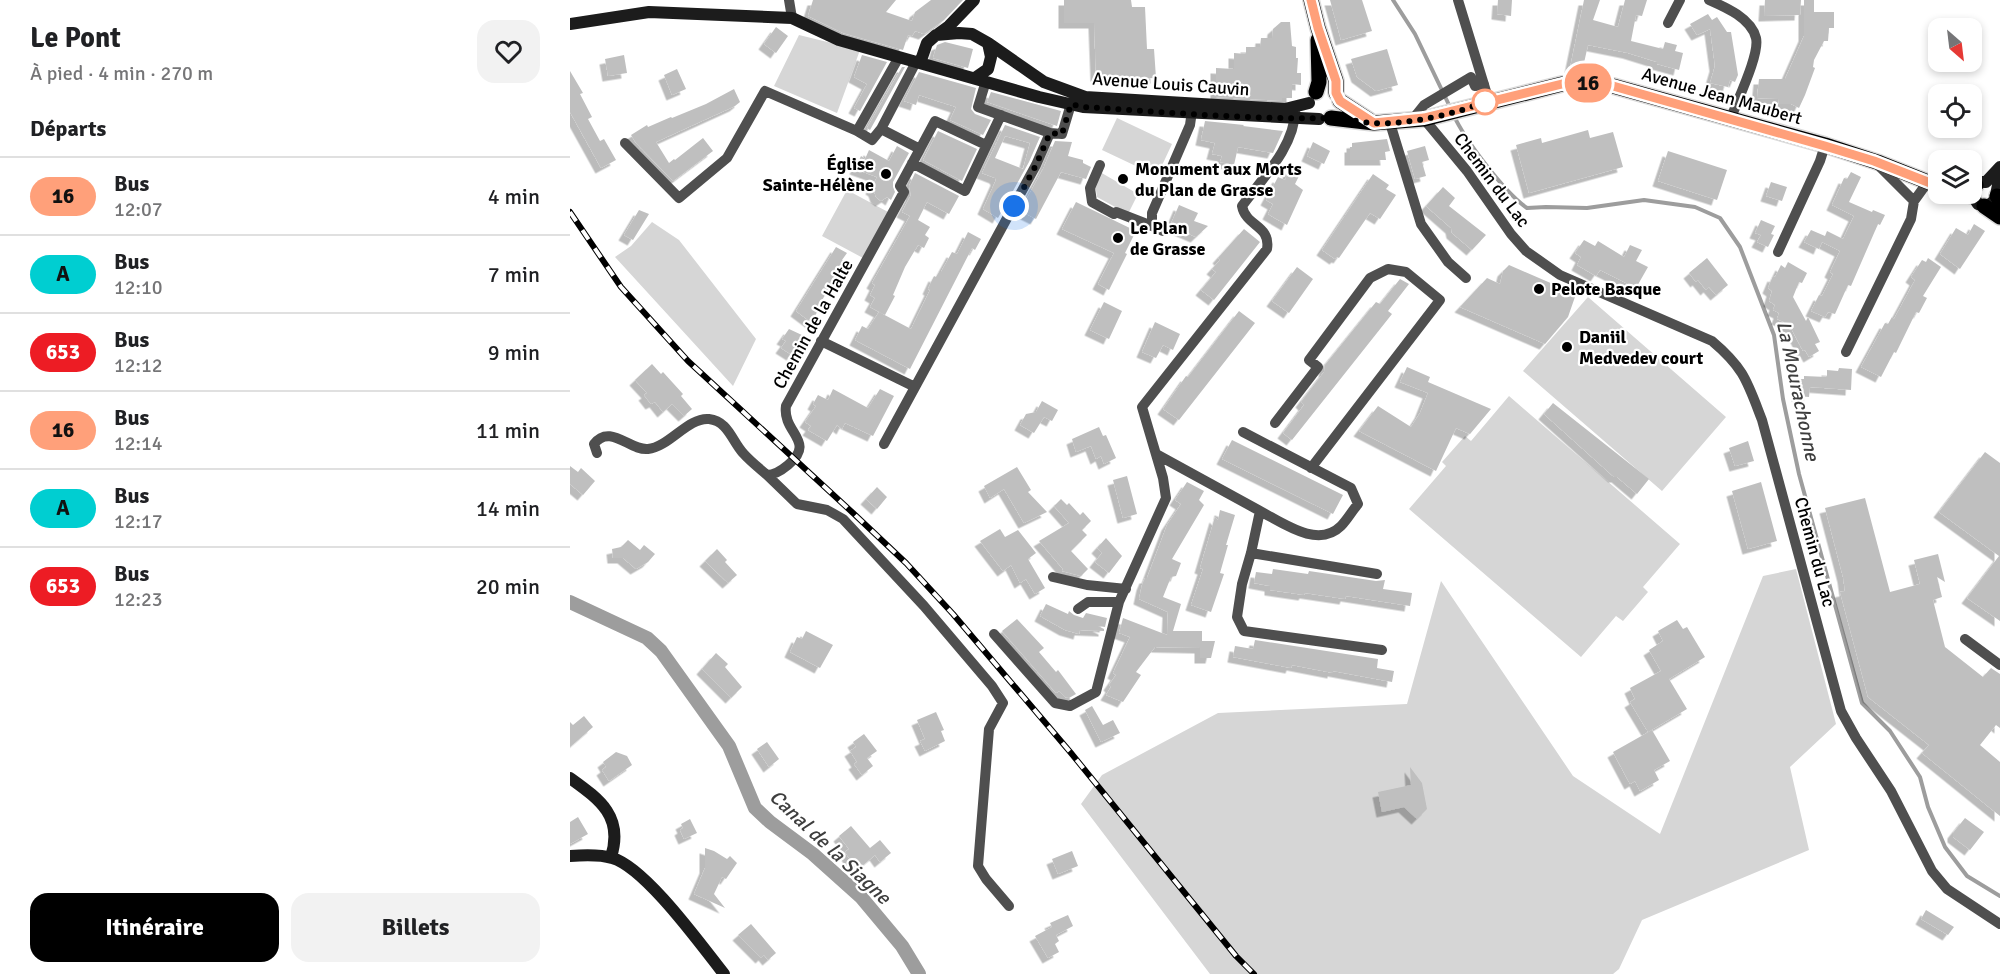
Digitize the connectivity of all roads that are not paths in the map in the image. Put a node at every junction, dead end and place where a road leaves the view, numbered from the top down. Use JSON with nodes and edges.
{"nodes":[{"id":1,"x":789,"y":0,"type":"edge"},
{"id":2,"x":1311,"y":0,"type":"edge"},
{"id":3,"x":1458,"y":0,"type":"edge"},
{"id":4,"x":1680,"y":0,"type":"edge"},
{"id":5,"x":1709,"y":0,"type":"edge"},
{"id":6,"x":972,"y":3,"type":"edge"},
{"id":7,"x":792,"y":18,"type":"junction"},
{"id":8,"x":1668,"y":23,"type":"dead end"},
{"id":9,"x":570,"y":24,"type":"edge"},
{"id":10,"x":1318,"y":28,"type":"junction"},
{"id":11,"x":972,"y":34,"type":"junction"},
{"id":12,"x":936,"y":35,"type":"junction"},
{"id":13,"x":988,"y":43,"type":"junction"},
{"id":14,"x":899,"y":57,"type":"junction"},
{"id":15,"x":918,"y":63,"type":"junction"},
{"id":16,"x":981,"y":79,"type":"junction"},
{"id":17,"x":1044,"y":82,"type":"junction"},
{"id":18,"x":1484,"y":84,"type":"junction"},
{"id":19,"x":1039,"y":97,"type":"junction"},
{"id":20,"x":1313,"y":97,"type":"junction"},
{"id":21,"x":1338,"y":97,"type":"junction"},
{"id":22,"x":1484,"y":103,"type":"junction"},
{"id":23,"x":1071,"y":104,"type":"junction"},
{"id":24,"x":1192,"y":109,"type":"junction"},
{"id":25,"x":1295,"y":113,"type":"junction"},
{"id":26,"x":1001,"y":115,"type":"junction"},
{"id":27,"x":1424,"y":115,"type":"junction"},
{"id":28,"x":1731,"y":118,"type":"junction"},
{"id":29,"x":1325,"y":119,"type":"junction"},
{"id":30,"x":1382,"y":123,"type":"junction"},
{"id":31,"x":881,"y":129,"type":"junction"},
{"id":32,"x":857,"y":131,"type":"junction"},
{"id":33,"x":1050,"y":133,"type":"junction"},
{"id":34,"x":625,"y":143,"type":"dead end"},
{"id":35,"x":986,"y":145,"type":"junction"},
{"id":36,"x":1825,"y":146,"type":"junction"},
{"id":37,"x":920,"y":149,"type":"junction"},
{"id":38,"x":1877,"y":162,"type":"junction"},
{"id":39,"x":912,"y":163,"type":"junction"},
{"id":40,"x":1100,"y":165,"type":"dead end"},
{"id":41,"x":2000,"y":167,"type":"edge"},
{"id":42,"x":2000,"y":175,"type":"edge"},
{"id":43,"x":1928,"y":179,"type":"edge"},
{"id":44,"x":1928,"y":187,"type":"edge"},
{"id":45,"x":1983,"y":193,"type":"edge"},
{"id":46,"x":1914,"y":201,"type":"junction"},
{"id":47,"x":2000,"y":217,"type":"edge"},
{"id":48,"x":1152,"y":226,"type":"junction"},
{"id":49,"x":1163,"y":231,"type":"dead end"},
{"id":50,"x":1778,"y":252,"type":"dead end"},
{"id":51,"x":1466,"y":278,"type":"dead end"},
{"id":52,"x":821,"y":341,"type":"junction"},
{"id":53,"x":1846,"y":352,"type":"dead end"},
{"id":54,"x":915,"y":387,"type":"junction"},
{"id":55,"x":1275,"y":423,"type":"dead end"},
{"id":56,"x":1243,"y":432,"type":"dead end"},
{"id":57,"x":884,"y":444,"type":"dead end"},
{"id":58,"x":597,"y":453,"type":"dead end"},
{"id":59,"x":1156,"y":454,"type":"junction"},
{"id":60,"x":1311,"y":468,"type":"junction"},
{"id":61,"x":767,"y":475,"type":"junction"},
{"id":62,"x":1260,"y":511,"type":"junction"},
{"id":63,"x":1251,"y":554,"type":"junction"},
{"id":64,"x":1377,"y":574,"type":"dead end"},
{"id":65,"x":1053,"y":578,"type":"dead end"},
{"id":66,"x":1126,"y":589,"type":"junction"},
{"id":67,"x":1119,"y":602,"type":"junction"},
{"id":68,"x":1078,"y":609,"type":"dead end"},
{"id":69,"x":994,"y":634,"type":"dead end"},
{"id":70,"x":1965,"y":639,"type":"dead end"},
{"id":71,"x":1382,"y":650,"type":"dead end"},
{"id":72,"x":2000,"y":665,"type":"edge"},
{"id":73,"x":570,"y":778,"type":"edge"},
{"id":74,"x":570,"y":856,"type":"edge"},
{"id":75,"x":611,"y":857,"type":"junction"},
{"id":76,"x":1009,"y":906,"type":"dead end"},
{"id":77,"x":2000,"y":924,"type":"edge"},
{"id":78,"x":724,"y":974,"type":"edge"}],
"edges":[{"from":1,"to":7,"type":"street"},
{"from":2,"to":10,"type":"main road"},
{"from":3,"to":18,"type":"street"},
{"from":4,"to":8,"type":"street"},
{"from":5,"to":28,"type":"street"},
{"from":6,"to":11,"type":"street"},
{"from":6,"to":12,"type":"street"},
{"from":7,"to":9,"type":"street"},
{"from":7,"to":14,"type":"street","name":"Avenue Louis Cauvin"},
{"from":10,"to":20,"type":"main road"},
{"from":10,"to":21,"type":"main road"},
{"from":11,"to":12,"type":"street","name":"Avenue Louis Cauvin"},
{"from":11,"to":13,"type":"street","name":"Avenue Louis Cauvin"},
{"from":12,"to":15,"type":"street"},
{"from":13,"to":16,"type":"street"},
{"from":13,"to":17,"type":"street","name":"Avenue Louis Cauvin"},
{"from":14,"to":15,"type":"street","name":"Avenue Louis Cauvin"},
{"from":14,"to":32,"type":"street"},
{"from":15,"to":16,"type":"street","name":"Avenue Louis Cauvin"},
{"from":15,"to":31,"type":"street"},
{"from":16,"to":19,"type":"street","name":"Avenue Louis Cauvin"},
{"from":16,"to":26,"type":"street"},
{"from":17,"to":19,"type":"street"},
{"from":17,"to":24,"type":"street","name":"Avenue Louis Cauvin"},
{"from":18,"to":22,"type":"street"},
{"from":18,"to":27,"type":"street"},
{"from":19,"to":23,"type":"street","name":"Avenue Louis Cauvin"},
{"from":20,"to":21,"type":"street"},
{"from":20,"to":25,"type":"street","name":"Avenue Louis Cauvin"},
{"from":20,"to":29,"type":"street"},
{"from":21,"to":29,"type":"street"},
{"from":21,"to":30,"type":"main road"},
{"from":22,"to":27,"type":"main road","name":"Avenue Jean Maubert"},
{"from":22,"to":28,"type":"main road","name":"Avenue Jean Maubert"},
{"from":23,"to":24,"type":"street","name":"Avenue Louis Cauvin"},
{"from":23,"to":33,"type":"street"},
{"from":24,"to":25,"type":"street","name":"Avenue Louis Cauvin"},
{"from":24,"to":48,"type":"street"},
{"from":25,"to":29,"type":"street","name":"Avenue Louis Cauvin"},
{"from":25,"to":59,"type":"street"},
{"from":26,"to":33,"type":"street"},
{"from":26,"to":35,"type":"street"},
{"from":27,"to":30,"type":"main road","name":"Avenue Jean Maubert"},
{"from":27,"to":77,"type":"street","name":"Chemin du Lac"},
{"from":28,"to":36,"type":"main road","name":"Avenue Jean Maubert"},
{"from":29,"to":30,"type":"main road","name":"Avenue Jean Maubert"},
{"from":30,"to":51,"type":"street"},
{"from":31,"to":32,"type":"street"},
{"from":31,"to":37,"type":"street"},
{"from":32,"to":34,"type":"street"},
{"from":33,"to":54,"type":"street"},
{"from":35,"to":37,"type":"street","name":"Chemin de la Halte"},
{"from":35,"to":39,"type":"street"},
{"from":36,"to":38,"type":"main road","name":"Avenue Jean Maubert"},
{"from":36,"to":50,"type":"street"},
{"from":37,"to":39,"type":"street","name":"Chemin de la Halte"},
{"from":38,"to":43,"type":"main road","name":"Avenue Jean Maubert"},
{"from":38,"to":46,"type":"street"},
{"from":39,"to":52,"type":"street","name":"Chemin de la Halte"},
{"from":40,"to":48,"type":"street"},
{"from":41,"to":45,"type":"street"},
{"from":42,"to":45,"type":"street"},
{"from":44,"to":46,"type":"street"},
{"from":45,"to":47,"type":"main road"},
{"from":46,"to":53,"type":"street"},
{"from":48,"to":49,"type":"street"},
{"from":52,"to":54,"type":"street"},
{"from":52,"to":61,"type":"street","name":"Chemin de la Halte"},
{"from":54,"to":57,"type":"street"},
{"from":55,"to":60,"type":"street"},
{"from":56,"to":60,"type":"street"},
{"from":58,"to":61,"type":"street"},
{"from":59,"to":62,"type":"street"},
{"from":59,"to":66,"type":"street"},
{"from":60,"to":62,"type":"street"},
{"from":61,"to":76,"type":"street"},
{"from":62,"to":63,"type":"street"},
{"from":63,"to":64,"type":"street"},
{"from":63,"to":71,"type":"street"},
{"from":65,"to":66,"type":"street"},
{"from":66,"to":67,"type":"street"},
{"from":67,"to":68,"type":"street"},
{"from":67,"to":69,"type":"street"},
{"from":70,"to":72,"type":"street"},
{"from":73,"to":75,"type":"street"},
{"from":74,"to":75,"type":"street"},
{"from":75,"to":78,"type":"street"}]}
